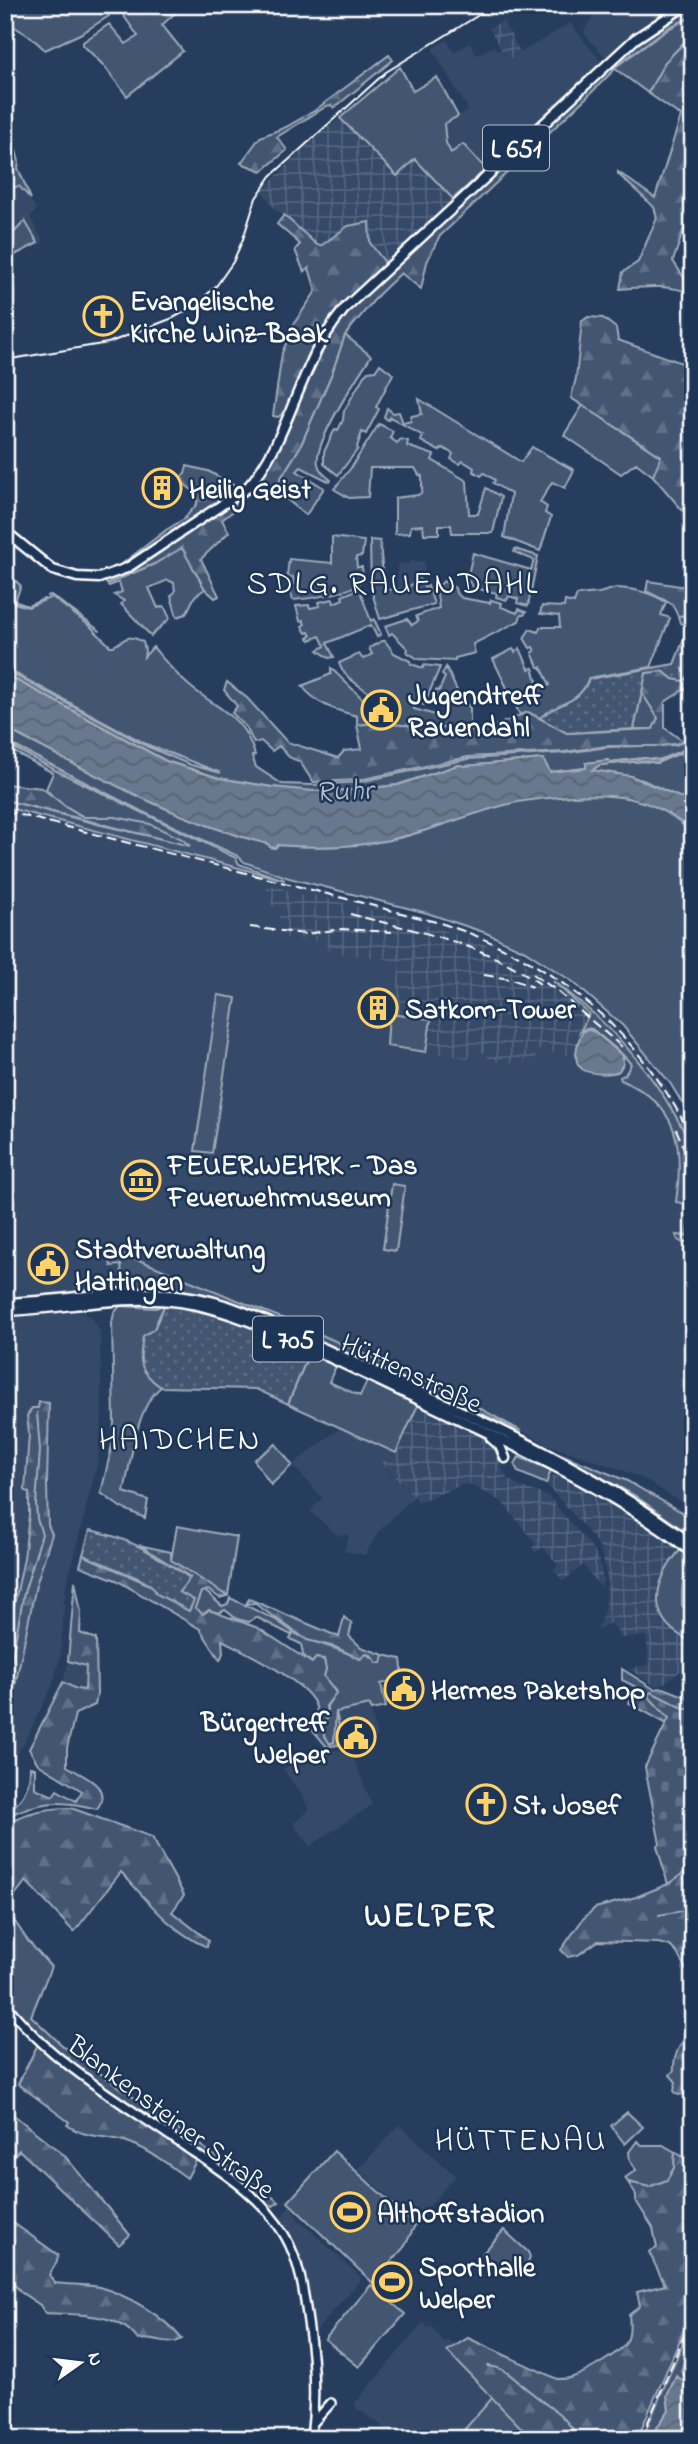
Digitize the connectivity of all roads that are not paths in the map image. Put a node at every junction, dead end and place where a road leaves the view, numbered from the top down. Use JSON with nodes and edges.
{"nodes":[{"id":1,"x":686,"y":5,"type":"edge"},
{"id":2,"x":5,"y":531,"type":"edge"},
{"id":3,"x":5,"y":1303,"type":"edge"},
{"id":4,"x":25,"y":1306,"type":"junction"},
{"id":5,"x":5,"y":1311,"type":"edge"},
{"id":6,"x":471,"y":1425,"type":"junction"},
{"id":7,"x":505,"y":1458,"type":"dead end"},
{"id":8,"x":692,"y":1550,"type":"edge"},
{"id":9,"x":5,"y":2003,"type":"edge"},
{"id":10,"x":331,"y":2403,"type":"dead end"},
{"id":11,"x":313,"y":2423,"type":"junction"},
{"id":12,"x":311,"y":2439,"type":"edge"}],
"edges":[{"from":1,"to":2,"type":"main road","number":"L 651"},
{"from":3,"to":4,"type":"main road","name":"Hüttenstraße","number":"L 705"},
{"from":4,"to":5,"type":"main road","name":"Hüttenstraße","number":"L 705"},
{"from":4,"to":6,"type":"main road","name":"Hüttenstraße","number":"L 705"},
{"from":4,"to":8,"type":"main road","name":"Hüttenstraße","number":"L 705"},
{"from":6,"to":7,"type":"main road","number":"L 705"},
{"from":6,"to":8,"type":"main road","name":"Hüttenstraße","number":"L 705"},
{"from":9,"to":11,"type":"main road","name":"Blankensteiner Straße"},
{"from":10,"to":11,"type":"main road"},
{"from":11,"to":12,"type":"main road","name":"Blankensteiner Straße"}]}
